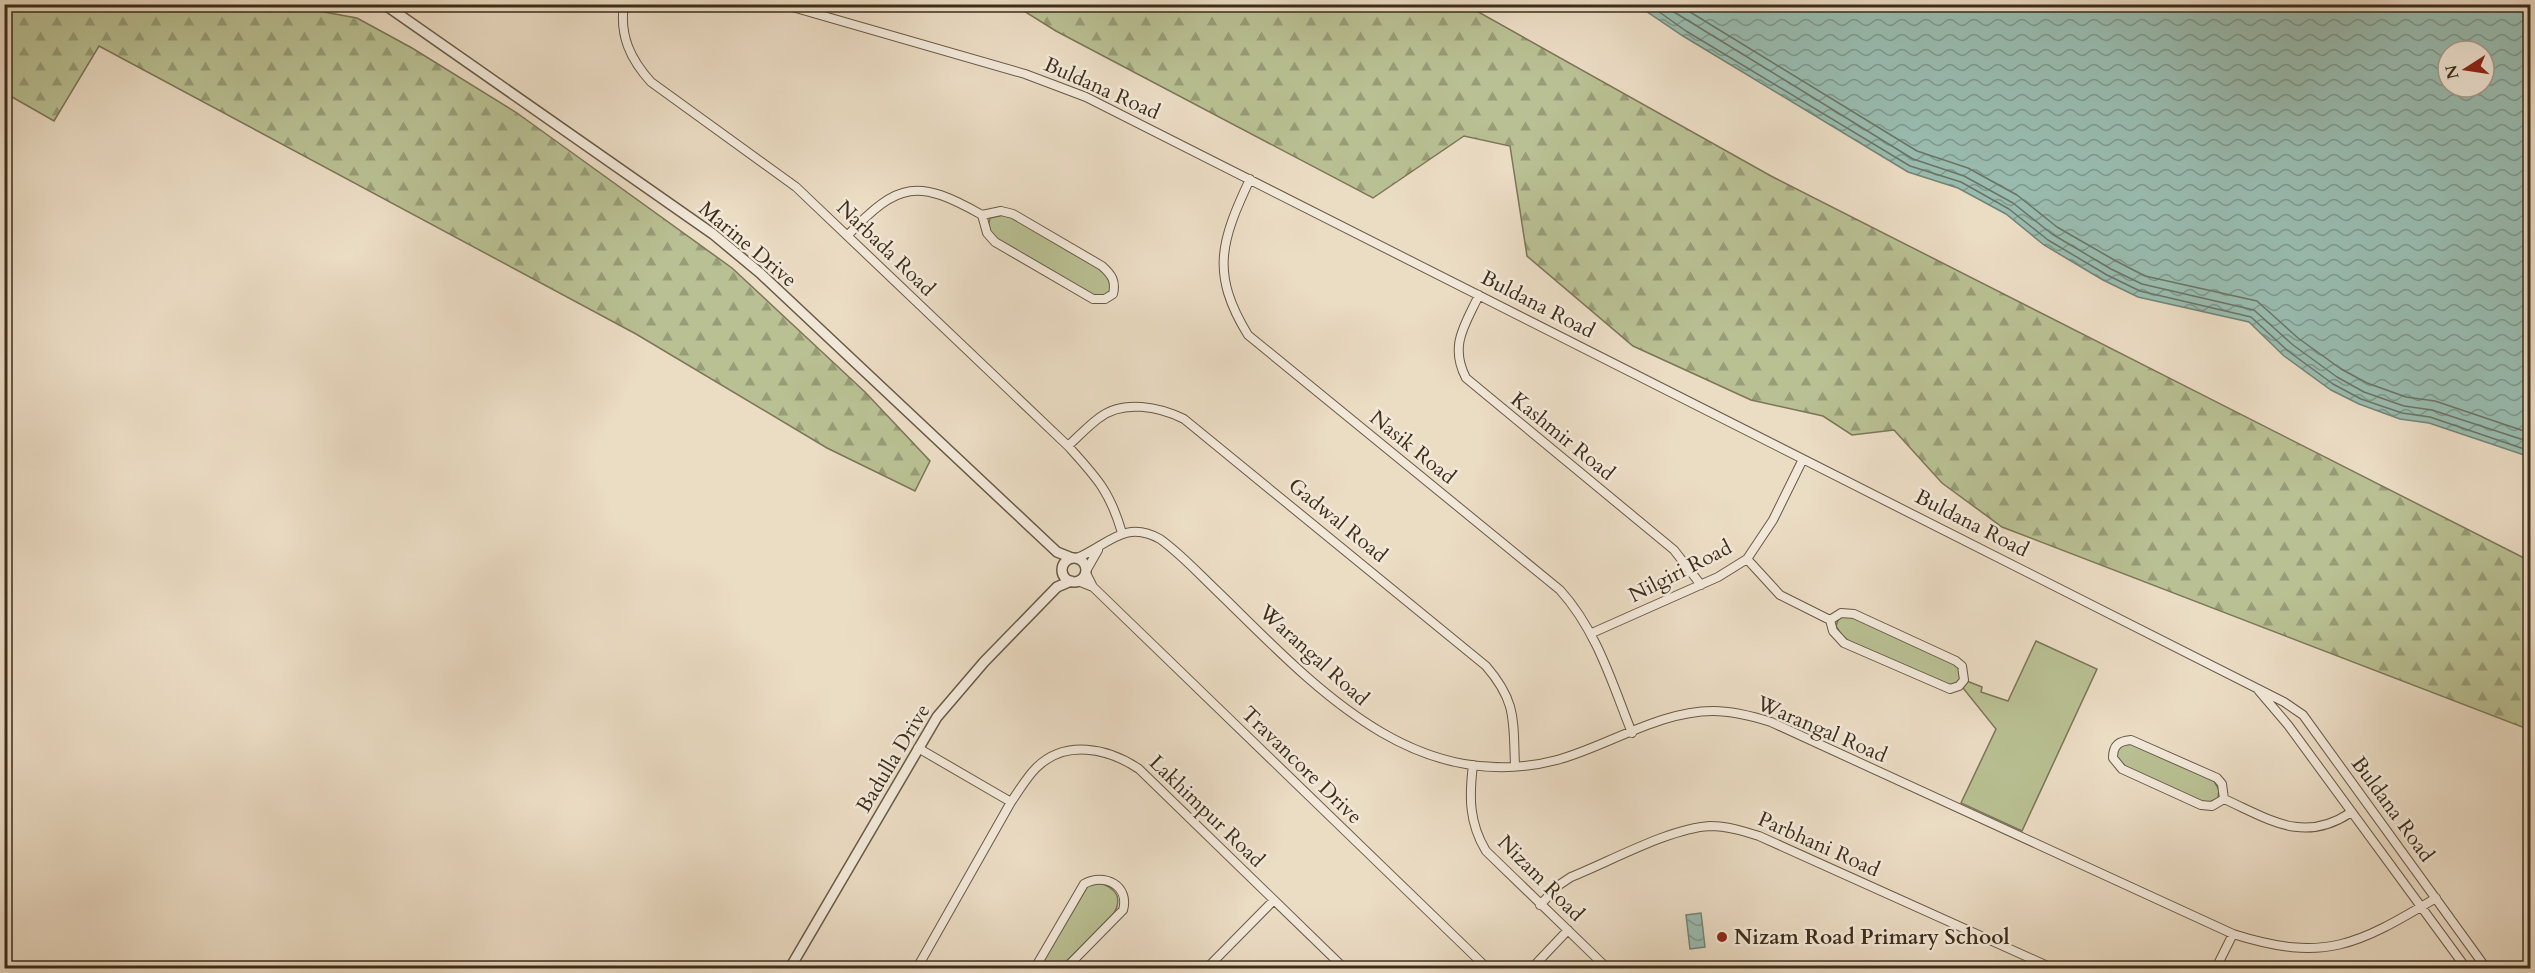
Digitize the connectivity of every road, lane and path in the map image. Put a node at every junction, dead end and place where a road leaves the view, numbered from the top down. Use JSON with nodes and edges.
{"nodes":[{"id":1,"x":384,"y":4,"type":"edge"},
{"id":2,"x":624,"y":4,"type":"edge"},
{"id":3,"x":783,"y":4,"type":"edge"},
{"id":4,"x":1250,"y":179,"type":"junction"},
{"id":5,"x":982,"y":215,"type":"junction"},
{"id":6,"x":848,"y":235,"type":"junction"},
{"id":7,"x":1479,"y":295,"type":"junction"},
{"id":8,"x":1068,"y":446,"type":"junction"},
{"id":9,"x":1803,"y":459,"type":"junction"},
{"id":10,"x":1122,"y":533,"type":"junction"},
{"id":11,"x":1098,"y":550,"type":"junction"},
{"id":12,"x":1057,"y":552,"type":"junction"},
{"id":13,"x":1074,"y":558,"type":"junction"},
{"id":14,"x":1747,"y":558,"type":"junction"},
{"id":15,"x":1063,"y":569,"type":"junction"},
{"id":16,"x":1086,"y":572,"type":"junction"},
{"id":17,"x":1075,"y":581,"type":"junction"},
{"id":18,"x":1701,"y":585,"type":"junction"},
{"id":19,"x":1057,"y":587,"type":"junction"},
{"id":20,"x":1093,"y":587,"type":"junction"},
{"id":21,"x":1830,"y":620,"type":"junction"},
{"id":22,"x":1592,"y":633,"type":"junction"},
{"id":23,"x":2256,"y":688,"type":"junction"},
{"id":24,"x":1632,"y":733,"type":"junction"},
{"id":25,"x":918,"y":748,"type":"junction"},
{"id":26,"x":1473,"y":765,"type":"junction"},
{"id":27,"x":1515,"y":765,"type":"junction"},
{"id":28,"x":2224,"y":799,"type":"junction"},
{"id":29,"x":1011,"y":802,"type":"junction"},
{"id":30,"x":2350,"y":813,"type":"junction"},
{"id":31,"x":2436,"y":898,"type":"junction"},
{"id":32,"x":1273,"y":901,"type":"junction"},
{"id":33,"x":1540,"y":905,"type":"junction"},
{"id":34,"x":2421,"y":907,"type":"junction"},
{"id":35,"x":1568,"y":930,"type":"junction"},
{"id":36,"x":2232,"y":934,"type":"junction"},
{"id":37,"x":790,"y":969,"type":"edge"},
{"id":38,"x":917,"y":969,"type":"edge"},
{"id":39,"x":1035,"y":969,"type":"edge"},
{"id":40,"x":1066,"y":969,"type":"edge"},
{"id":41,"x":1207,"y":969,"type":"edge"},
{"id":42,"x":1344,"y":969,"type":"edge"},
{"id":43,"x":1487,"y":969,"type":"edge"},
{"id":44,"x":1532,"y":969,"type":"edge"},
{"id":45,"x":1606,"y":969,"type":"edge"},
{"id":46,"x":2052,"y":969,"type":"edge"},
{"id":47,"x":2216,"y":969,"type":"edge"},
{"id":48,"x":2466,"y":969,"type":"edge"},
{"id":49,"x":2486,"y":969,"type":"edge"}],
"edges":[{"from":1,"to":12,"type":"street","name":"Marine Drive"},
{"from":2,"to":6,"type":"street","name":"Narbada Road"},
{"from":3,"to":4,"type":"street","name":"Buldana Road"},
{"from":4,"to":7,"type":"street","name":"Buldana Road"},
{"from":4,"to":22,"type":"street","name":"Nasik Road"},
{"from":5,"to":5,"type":"street"},
{"from":5,"to":6,"type":"street"},
{"from":6,"to":8,"type":"street","name":"Narbada Road"},
{"from":7,"to":9,"type":"street","name":"Buldana Road"},
{"from":7,"to":18,"type":"street","name":"Kashmir Road"},
{"from":8,"to":10,"type":"street","name":"Narbada Road"},
{"from":8,"to":27,"type":"street","name":"Gadwal Road"},
{"from":9,"to":14,"type":"street","name":"Nilgiri Road"},
{"from":9,"to":23,"type":"street","name":"Buldana Road"},
{"from":10,"to":11,"type":"street"},
{"from":10,"to":26,"type":"street","name":"Warangal Road"},
{"from":11,"to":13,"type":"street"},
{"from":11,"to":16,"type":"street"},
{"from":12,"to":13,"type":"street","name":"Marine Drive"},
{"from":12,"to":15,"type":"street","name":"Marine Drive"},
{"from":13,"to":15,"type":"street"},
{"from":13,"to":16,"type":"street"},
{"from":14,"to":18,"type":"street","name":"Nilgiri Road"},
{"from":14,"to":21,"type":"street"},
{"from":15,"to":17,"type":"street","name":"Marine Drive"},
{"from":15,"to":19,"type":"street","name":"Badulla Drive"},
{"from":16,"to":17,"type":"street"},
{"from":16,"to":20,"type":"street","name":"Travancore Drive"},
{"from":17,"to":19,"type":"street","name":"Badulla Drive"},
{"from":17,"to":20,"type":"street","name":"Travancore Drive"},
{"from":18,"to":22,"type":"street","name":"Nilgiri Road"},
{"from":19,"to":25,"type":"street","name":"Badulla Drive"},
{"from":20,"to":43,"type":"street","name":"Travancore Drive"},
{"from":21,"to":21,"type":"street"},
{"from":22,"to":24,"type":"street","name":"Nasik Road"},
{"from":23,"to":30,"type":"street","name":"Buldana Road"},
{"from":23,"to":31,"type":"street","name":"Buldana Road"},
{"from":24,"to":27,"type":"street","name":"Warangal Road"},
{"from":24,"to":36,"type":"street","name":"Warangal Road"},
{"from":25,"to":29,"type":"street"},
{"from":25,"to":37,"type":"street","name":"Badulla Drive"},
{"from":26,"to":27,"type":"street","name":"Warangal Road"},
{"from":26,"to":33,"type":"street","name":"Nizam Road"},
{"from":28,"to":28,"type":"street"},
{"from":28,"to":30,"type":"street"},
{"from":29,"to":32,"type":"street","name":"Lakhimpur Road"},
{"from":29,"to":38,"type":"street","name":"Lakhimpur Road"},
{"from":30,"to":34,"type":"street","name":"Buldana Road"},
{"from":31,"to":34,"type":"street","name":"Warangal Road"},
{"from":31,"to":49,"type":"street","name":"Buldana Road"},
{"from":32,"to":41,"type":"street"},
{"from":32,"to":42,"type":"street","name":"Lakhimpur Road"},
{"from":33,"to":35,"type":"street","name":"Nizam Road"},
{"from":33,"to":46,"type":"street","name":"Parbhani Road"},
{"from":34,"to":36,"type":"street","name":"Warangal Road"},
{"from":34,"to":48,"type":"street","name":"Buldana Road"},
{"from":35,"to":44,"type":"street"},
{"from":35,"to":45,"type":"street","name":"Nizam Road"},
{"from":36,"to":47,"type":"street"},
{"from":39,"to":40,"type":"street"}]}
